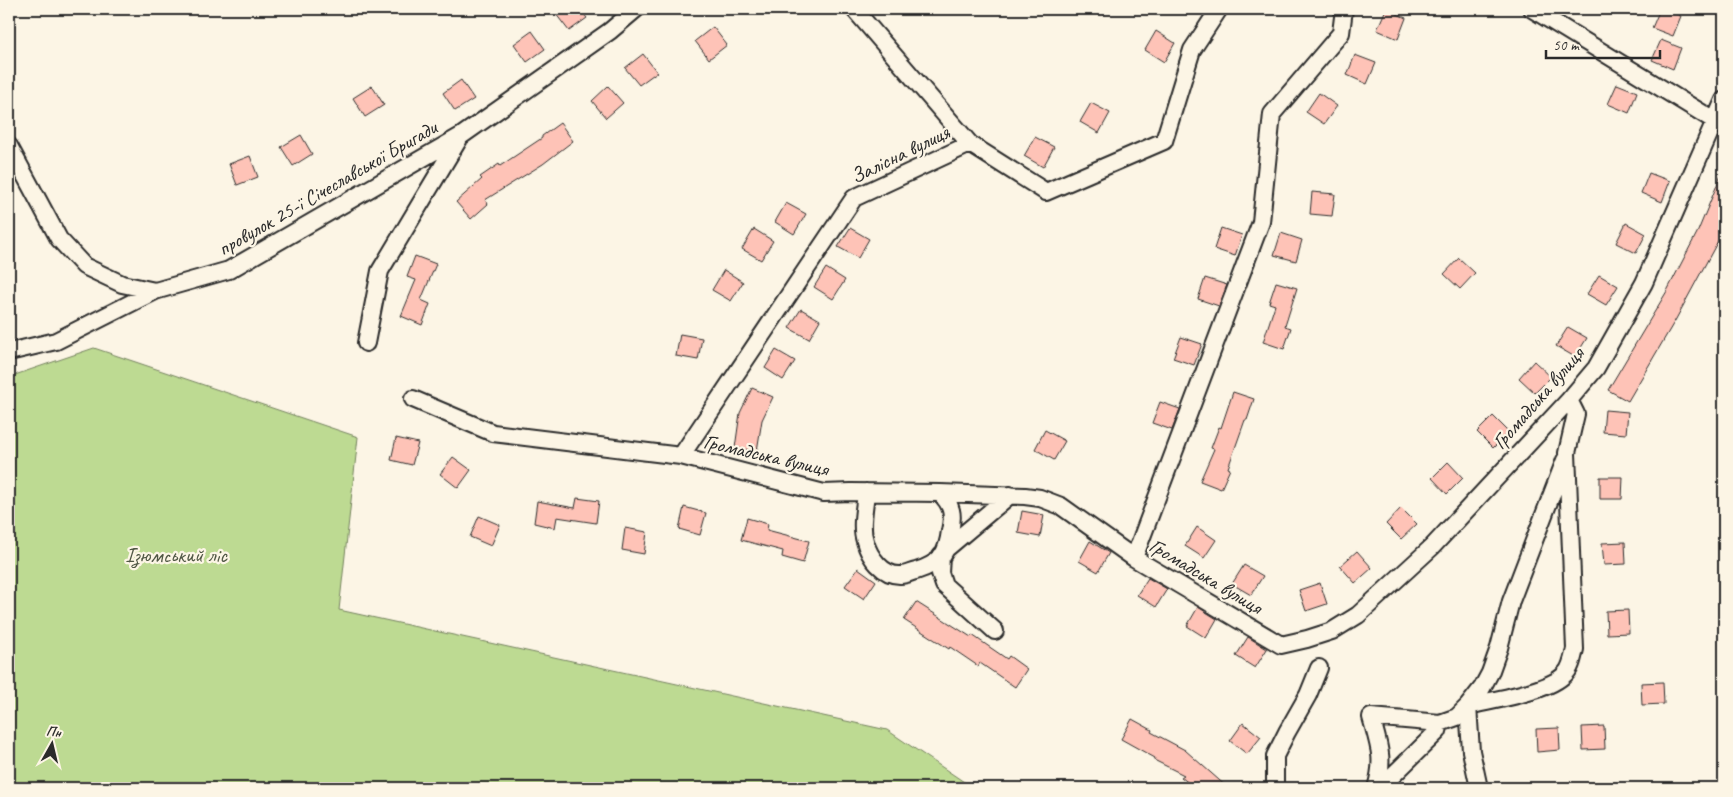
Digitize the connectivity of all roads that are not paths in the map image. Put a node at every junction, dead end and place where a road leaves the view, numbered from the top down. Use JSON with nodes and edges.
{"nodes":[{"id":1,"x":636,"y":9,"type":"edge"},
{"id":2,"x":854,"y":9,"type":"edge"},
{"id":3,"x":1219,"y":9,"type":"edge"},
{"id":4,"x":1344,"y":9,"type":"edge"},
{"id":5,"x":1532,"y":9,"type":"edge"},
{"id":6,"x":1724,"y":100,"type":"edge"},
{"id":7,"x":1715,"y":121,"type":"junction"},
{"id":8,"x":461,"y":136,"type":"junction"},
{"id":9,"x":970,"y":144,"type":"junction"},
{"id":10,"x":9,"y":146,"type":"edge"},
{"id":11,"x":155,"y":291,"type":"junction"},
{"id":12,"x":366,"y":343,"type":"dead end"},
{"id":13,"x":9,"y":352,"type":"edge"},
{"id":14,"x":413,"y":399,"type":"dead end"},
{"id":15,"x":1569,"y":400,"type":"junction"},
{"id":16,"x":1567,"y":453,"type":"junction"},
{"id":17,"x":681,"y":456,"type":"junction"},
{"id":18,"x":858,"y":492,"type":"junction"},
{"id":19,"x":888,"y":492,"type":"junction"},
{"id":20,"x":940,"y":493,"type":"junction"},
{"id":21,"x":1010,"y":495,"type":"junction"},
{"id":22,"x":864,"y":514,"type":"junction"},
{"id":23,"x":944,"y":553,"type":"junction"},
{"id":24,"x":1134,"y":558,"type":"junction"},
{"id":25,"x":995,"y":631,"type":"dead end"},
{"id":26,"x":1318,"y":668,"type":"dead end"},
{"id":27,"x":1468,"y":706,"type":"junction"},
{"id":28,"x":1440,"y":723,"type":"junction"},
{"id":29,"x":1275,"y":788,"type":"edge"},
{"id":30,"x":1376,"y":788,"type":"edge"},
{"id":31,"x":1380,"y":788,"type":"edge"},
{"id":32,"x":1479,"y":788,"type":"edge"}],
"edges":[{"from":1,"to":8,"type":"street","name":"провулок 25-ї Січеславської Бригади"},
{"from":2,"to":9,"type":"street"},
{"from":3,"to":9,"type":"street","name":"Залісна вулиця"},
{"from":4,"to":24,"type":"street"},
{"from":5,"to":7,"type":"street"},
{"from":6,"to":7,"type":"street","name":"Громадська вулиця"},
{"from":7,"to":15,"type":"street","name":"Громадська вулиця"},
{"from":8,"to":11,"type":"street","name":"провулок 25-ї Січеславської Бригади"},
{"from":8,"to":12,"type":"street","name":"провулок 25-ї Січеславської Бригади"},
{"from":9,"to":17,"type":"street","name":"Залісна вулиця"},
{"from":10,"to":11,"type":"street"},
{"from":11,"to":13,"type":"street","name":"провулок 25-ї Січеславської Бригади"},
{"from":14,"to":17,"type":"street","name":"Громадська вулиця"},
{"from":15,"to":16,"type":"street"},
{"from":15,"to":24,"type":"street","name":"Громадська вулиця"},
{"from":16,"to":27,"type":"street"},
{"from":16,"to":27,"type":"street"},
{"from":17,"to":18,"type":"street","name":"Громадська вулиця"},
{"from":18,"to":19,"type":"street","name":"Громадська вулиця"},
{"from":18,"to":22,"type":"street"},
{"from":19,"to":20,"type":"street","name":"Громадська вулиця"},
{"from":19,"to":22,"type":"street"},
{"from":20,"to":21,"type":"street","name":"Громадська вулиця"},
{"from":20,"to":23,"type":"street"},
{"from":21,"to":23,"type":"street"},
{"from":21,"to":24,"type":"street","name":"Громадська вулиця"},
{"from":22,"to":23,"type":"street"},
{"from":23,"to":25,"type":"street"},
{"from":26,"to":29,"type":"street"},
{"from":27,"to":28,"type":"street"},
{"from":27,"to":32,"type":"street"},
{"from":28,"to":30,"type":"street"},
{"from":28,"to":31,"type":"street"}]}
